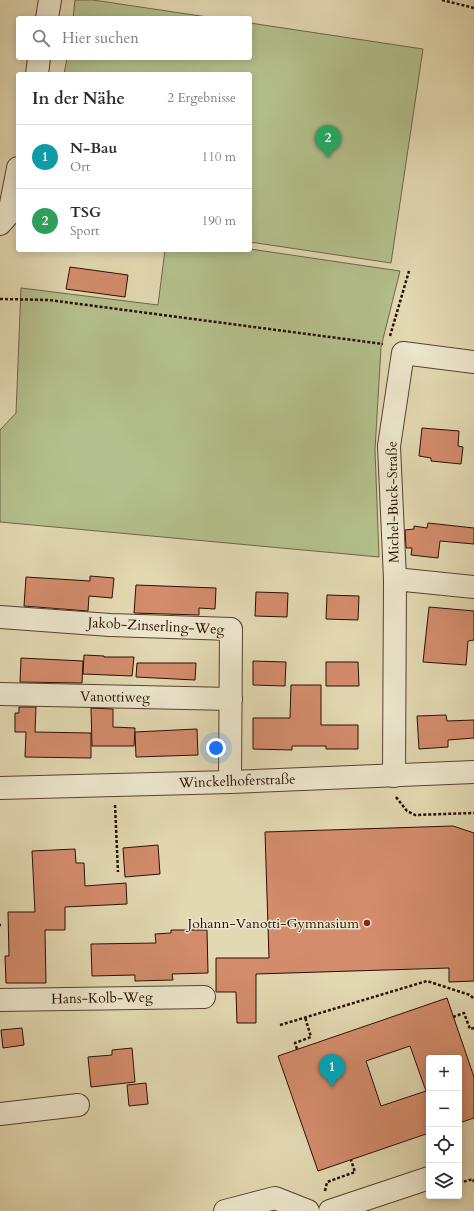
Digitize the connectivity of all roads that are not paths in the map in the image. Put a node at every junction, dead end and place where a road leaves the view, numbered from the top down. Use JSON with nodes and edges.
{"nodes":[{"id":1,"x":50,"y":0,"type":"edge"},
{"id":2,"x":47,"y":16,"type":"edge"},
{"id":3,"x":40,"y":60,"type":"edge"},
{"id":4,"x":36,"y":72,"type":"edge"},
{"id":5,"x":16,"y":178,"type":"edge"},
{"id":6,"x":0,"y":224,"type":"edge"},
{"id":7,"x":474,"y":362,"type":"edge"},
{"id":8,"x":395,"y":579,"type":"junction"},
{"id":9,"x":474,"y":587,"type":"edge"},
{"id":10,"x":0,"y":617,"type":"edge"},
{"id":11,"x":0,"y":694,"type":"edge"},
{"id":12,"x":231,"y":699,"type":"junction"},
{"id":13,"x":474,"y":772,"type":"edge"},
{"id":14,"x":230,"y":782,"type":"junction"},
{"id":15,"x":394,"y":785,"type":"junction"},
{"id":16,"x":0,"y":788,"type":"edge"},
{"id":17,"x":204,"y":997,"type":"dead end"},
{"id":18,"x":0,"y":1000,"type":"edge"},
{"id":19,"x":78,"y":1105,"type":"dead end"},
{"id":20,"x":0,"y":1114,"type":"edge"},
{"id":21,"x":426,"y":1179,"type":"edge"},
{"id":22,"x":225,"y":1211,"type":"edge"},
{"id":23,"x":308,"y":1211,"type":"edge"},
{"id":24,"x":330,"y":1211,"type":"edge"}],
"edges":[{"from":1,"to":2,"type":"street"},
{"from":3,"to":4,"type":"street"},
{"from":5,"to":6,"type":"street"},
{"from":7,"to":8,"type":"street","name":"Michel-Buck-Straße"},
{"from":8,"to":9,"type":"street","name":"Michel-Buck-Straße"},
{"from":8,"to":15,"type":"street","name":"Michel-Buck-Straße"},
{"from":10,"to":12,"type":"street","name":"Jakob-Zinserling-Weg"},
{"from":11,"to":12,"type":"street","name":"Vanottiweg"},
{"from":12,"to":14,"type":"street","name":"Jakob-Zinserling-Weg"},
{"from":13,"to":15,"type":"street","name":"Winckelhoferstraße"},
{"from":14,"to":15,"type":"street","name":"Winckelhoferstraße"},
{"from":14,"to":16,"type":"street","name":"Winckelhoferstraße"},
{"from":17,"to":18,"type":"street","name":"Hans-Kolb-Weg"},
{"from":19,"to":20,"type":"street"},
{"from":21,"to":24,"type":"street"},
{"from":22,"to":23,"type":"street"}]}
